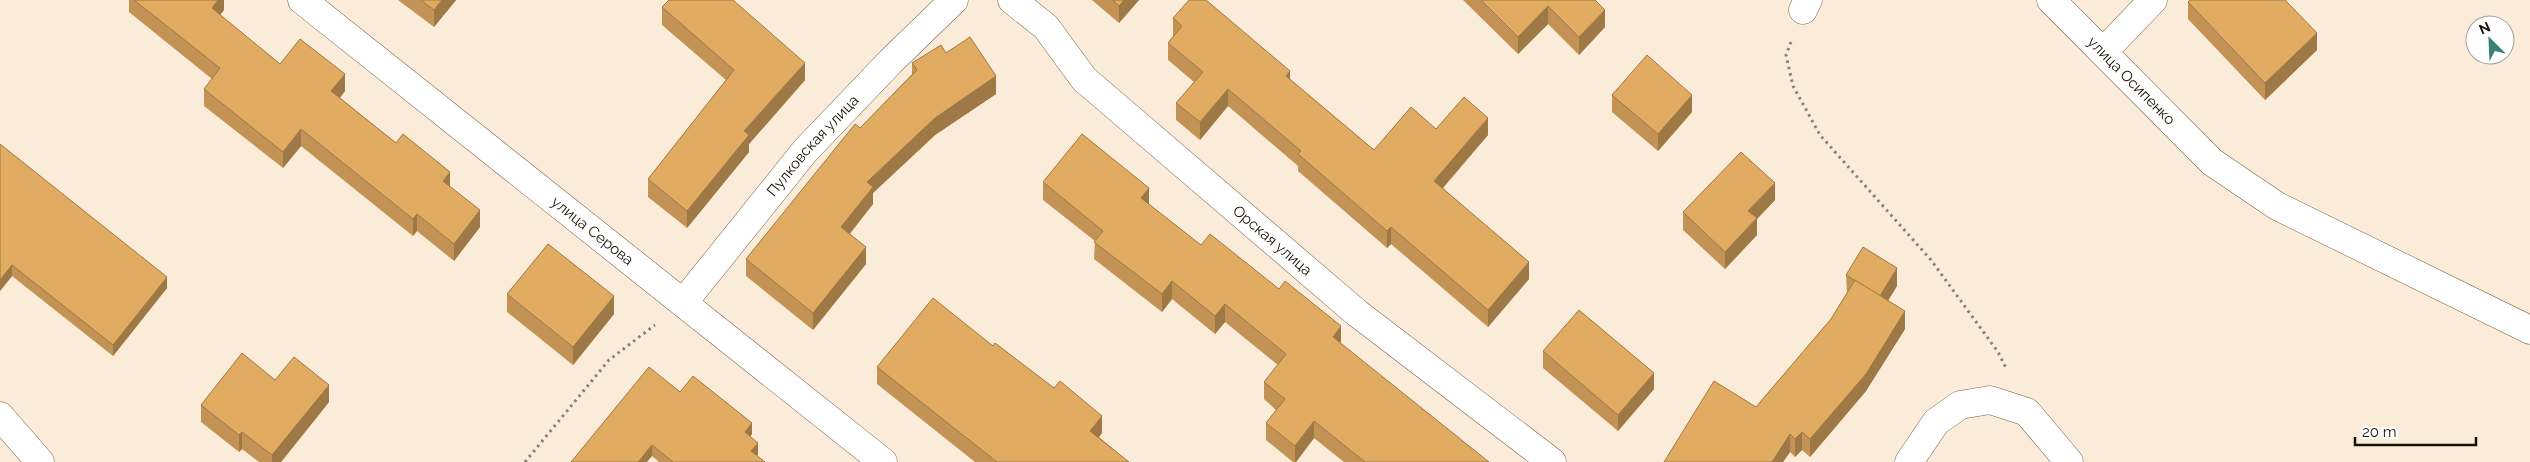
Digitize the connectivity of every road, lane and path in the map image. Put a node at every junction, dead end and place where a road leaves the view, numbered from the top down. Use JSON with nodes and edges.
{"nodes":[{"id":1,"x":302,"y":0,"type":"edge"},
{"id":2,"x":954,"y":0,"type":"edge"},
{"id":3,"x":1012,"y":0,"type":"edge"},
{"id":4,"x":2051,"y":0,"type":"edge"},
{"id":5,"x":2153,"y":0,"type":"edge"},
{"id":6,"x":1805,"y":5,"type":"edge"},
{"id":7,"x":2102,"y":52,"type":"junction"},
{"id":8,"x":683,"y":303,"type":"junction"},
{"id":9,"x":2530,"y":330,"type":"edge"},
{"id":10,"x":2027,"y":412,"type":"junction"},
{"id":11,"x":0,"y":416,"type":"edge"},
{"id":12,"x":40,"y":462,"type":"edge"},
{"id":13,"x":525,"y":462,"type":"edge"},
{"id":14,"x":882,"y":462,"type":"edge"},
{"id":15,"x":1552,"y":462,"type":"edge"},
{"id":16,"x":1909,"y":462,"type":"edge"},
{"id":17,"x":2069,"y":462,"type":"edge"}],
"edges":[{"from":1,"to":8,"type":"street","name":"улица Серова"},
{"from":2,"to":8,"type":"street","name":"Пулковская улица"},
{"from":3,"to":15,"type":"street","name":"Орская улица"},
{"from":4,"to":7,"type":"street","name":"улица Осипенко"},
{"from":5,"to":7,"type":"street"},
{"from":6,"to":10,"type":"path"},
{"from":7,"to":9,"type":"street","name":"улица Осипенко"},
{"from":8,"to":13,"type":"path"},
{"from":8,"to":14,"type":"street","name":"улица Серова"},
{"from":10,"to":16,"type":"street"},
{"from":10,"to":17,"type":"street"},
{"from":11,"to":12,"type":"street"}]}
